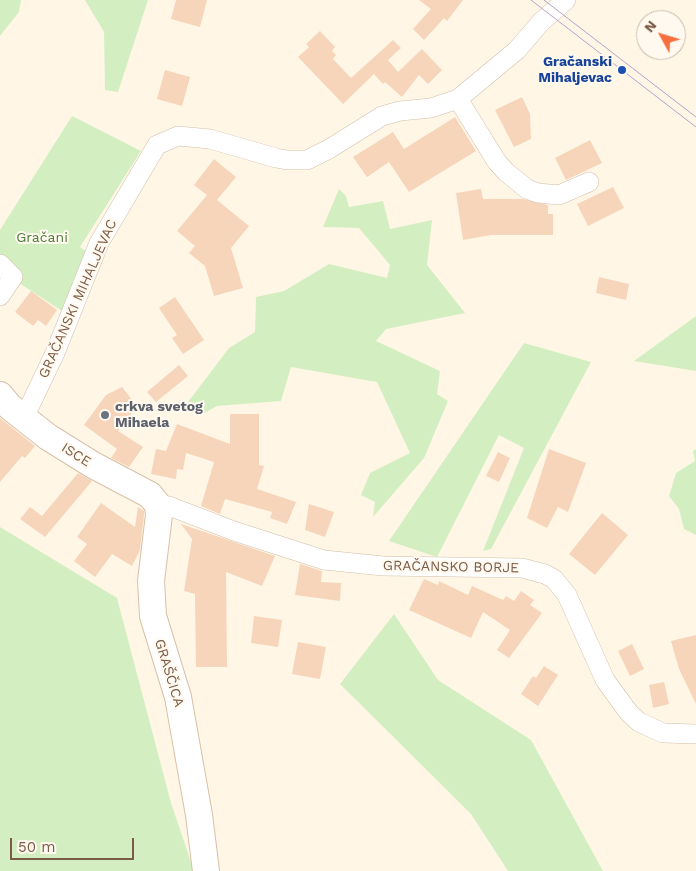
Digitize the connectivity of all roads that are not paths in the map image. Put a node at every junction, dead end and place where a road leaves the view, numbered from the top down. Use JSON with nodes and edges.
{"nodes":[{"id":1,"x":566,"y":0,"type":"edge"},
{"id":2,"x":458,"y":99,"type":"junction"},
{"id":3,"x":589,"y":182,"type":"dead end"},
{"id":4,"x":0,"y":264,"type":"edge"},
{"id":5,"x":0,"y":296,"type":"edge"},
{"id":6,"x":0,"y":395,"type":"edge"},
{"id":7,"x":24,"y":418,"type":"junction"},
{"id":8,"x":158,"y":505,"type":"junction"},
{"id":9,"x":696,"y":734,"type":"edge"},
{"id":10,"x":206,"y":871,"type":"edge"}],
"edges":[{"from":1,"to":2,"type":"street","name":"GRAČANSKI MIHALJEVAC"},
{"from":2,"to":3,"type":"street"},
{"from":2,"to":7,"type":"street","name":"GRAČANSKI MIHALJEVAC"},
{"from":4,"to":5,"type":"street"},
{"from":6,"to":7,"type":"street","name":"ISCE"},
{"from":7,"to":8,"type":"street","name":"ISCE"},
{"from":8,"to":9,"type":"street","name":"GRAČANSKO BORJE"},
{"from":8,"to":10,"type":"street","name":"GRAŠČICA"}]}
